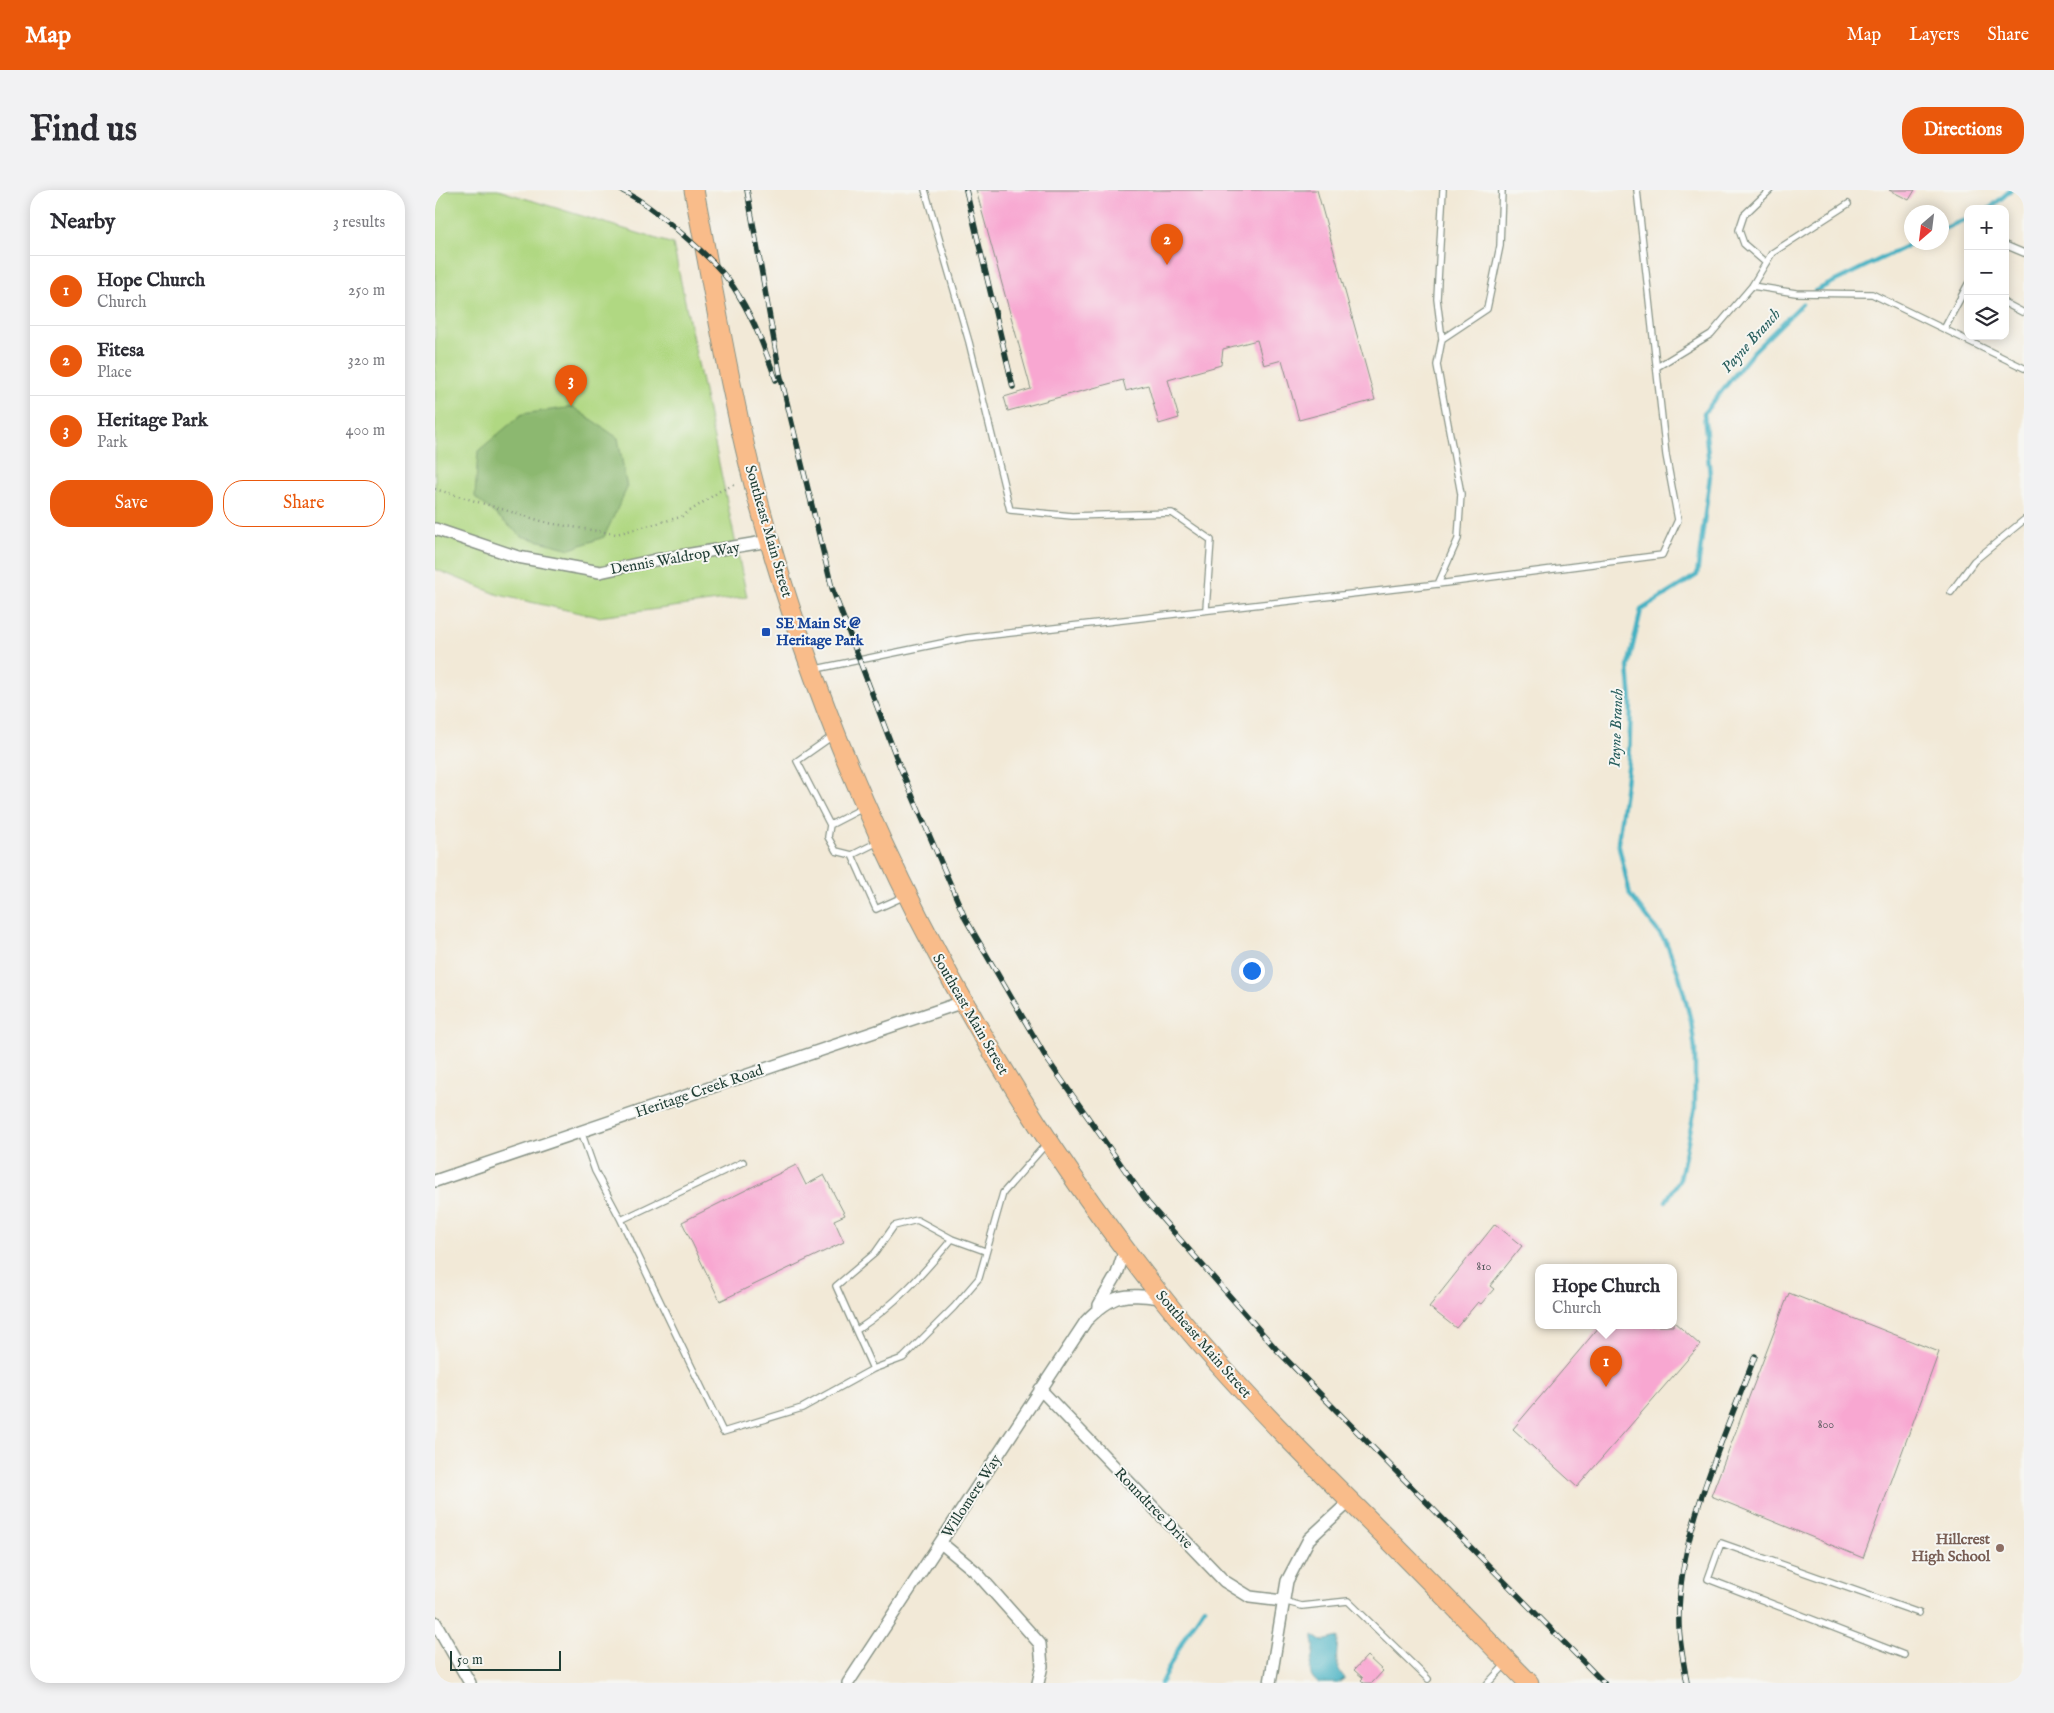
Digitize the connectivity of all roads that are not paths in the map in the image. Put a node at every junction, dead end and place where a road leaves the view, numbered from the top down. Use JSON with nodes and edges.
{"nodes":[{"id":1,"x":694,"y":190,"type":"edge"},
{"id":2,"x":925,"y":190,"type":"edge"},
{"id":3,"x":1443,"y":190,"type":"edge"},
{"id":4,"x":1502,"y":190,"type":"edge"},
{"id":5,"x":1637,"y":190,"type":"edge"},
{"id":6,"x":1770,"y":190,"type":"edge"},
{"id":7,"x":1848,"y":204,"type":"dead end"},
{"id":8,"x":2009,"y":246,"type":"edge"},
{"id":9,"x":2024,"y":253,"type":"edge"},
{"id":10,"x":1765,"y":264,"type":"junction"},
{"id":11,"x":1752,"y":286,"type":"junction"},
{"id":12,"x":1964,"y":292,"type":"edge"},
{"id":13,"x":2009,"y":305,"type":"edge"},
{"id":14,"x":2022,"y":312,"type":"dead end"},
{"id":15,"x":1944,"y":329,"type":"junction"},
{"id":16,"x":1442,"y":339,"type":"junction"},
{"id":17,"x":1657,"y":367,"type":"junction"},
{"id":18,"x":2024,"y":368,"type":"edge"},
{"id":19,"x":2024,"y":520,"type":"edge"},
{"id":20,"x":435,"y":529,"type":"edge"},
{"id":21,"x":770,"y":541,"type":"junction"},
{"id":22,"x":1438,"y":584,"type":"junction"},
{"id":23,"x":1951,"y":592,"type":"dead end"},
{"id":24,"x":1206,"y":610,"type":"junction"},
{"id":25,"x":812,"y":670,"type":"junction"},
{"id":26,"x":835,"y":734,"type":"junction"},
{"id":27,"x":866,"y":807,"type":"junction"},
{"id":28,"x":830,"y":825,"type":"junction"},
{"id":29,"x":880,"y":840,"type":"junction"},
{"id":30,"x":852,"y":855,"type":"junction"},
{"id":31,"x":907,"y":896,"type":"junction"},
{"id":32,"x":963,"y":1002,"type":"junction"},
{"id":33,"x":581,"y":1131,"type":"junction"},
{"id":34,"x":1049,"y":1142,"type":"junction"},
{"id":35,"x":743,"y":1162,"type":"dead end"},
{"id":36,"x":435,"y":1180,"type":"edge"},
{"id":37,"x":621,"y":1220,"type":"junction"},
{"id":38,"x":951,"y":1239,"type":"junction"},
{"id":39,"x":1125,"y":1250,"type":"junction"},
{"id":40,"x":985,"y":1251,"type":"junction"},
{"id":41,"x":1163,"y":1298,"type":"junction"},
{"id":42,"x":1096,"y":1311,"type":"junction"},
{"id":43,"x":857,"y":1330,"type":"junction"},
{"id":44,"x":873,"y":1369,"type":"junction"},
{"id":45,"x":1040,"y":1389,"type":"junction"},
{"id":46,"x":1350,"y":1501,"type":"junction"},
{"id":47,"x":941,"y":1543,"type":"junction"},
{"id":48,"x":1283,"y":1601,"type":"junction"},
{"id":49,"x":1919,"y":1613,"type":"dead end"},
{"id":50,"x":435,"y":1622,"type":"edge"},
{"id":51,"x":1904,"y":1655,"type":"dead end"},
{"id":52,"x":1508,"y":1662,"type":"junction"},
{"id":53,"x":1428,"y":1679,"type":"dead end"},
{"id":54,"x":470,"y":1683,"type":"edge"},
{"id":55,"x":848,"y":1683,"type":"edge"},
{"id":56,"x":1038,"y":1683,"type":"edge"},
{"id":57,"x":1270,"y":1683,"type":"edge"},
{"id":58,"x":1489,"y":1683,"type":"edge"},
{"id":59,"x":1529,"y":1683,"type":"edge"}],
"edges":[{"from":1,"to":21,"type":"main road","name":"Southeast Main Street"},
{"from":2,"to":24,"type":"lane"},
{"from":3,"to":16,"type":"lane"},
{"from":4,"to":16,"type":"lane"},
{"from":5,"to":17,"type":"lane"},
{"from":6,"to":10,"type":"lane"},
{"from":7,"to":10,"type":"lane"},
{"from":8,"to":9,"type":"lane"},
{"from":10,"to":11,"type":"lane"},
{"from":11,"to":15,"type":"lane"},
{"from":11,"to":17,"type":"lane"},
{"from":12,"to":15,"type":"lane"},
{"from":13,"to":14,"type":"lane"},
{"from":15,"to":18,"type":"lane"},
{"from":16,"to":22,"type":"lane"},
{"from":17,"to":22,"type":"lane"},
{"from":19,"to":23,"type":"lane"},
{"from":20,"to":21,"type":"street","name":"Dennis Waldrop Way"},
{"from":21,"to":25,"type":"main road","name":"Southeast Main Street"},
{"from":22,"to":24,"type":"lane"},
{"from":24,"to":25,"type":"lane"},
{"from":25,"to":26,"type":"main road","name":"Southeast Main Street"},
{"from":26,"to":27,"type":"main road","name":"Southeast Main Street"},
{"from":26,"to":28,"type":"lane"},
{"from":27,"to":28,"type":"lane"},
{"from":27,"to":29,"type":"main road","name":"Southeast Main Street"},
{"from":28,"to":30,"type":"lane"},
{"from":29,"to":30,"type":"lane"},
{"from":29,"to":31,"type":"main road","name":"Southeast Main Street"},
{"from":30,"to":31,"type":"lane"},
{"from":31,"to":32,"type":"main road","name":"Southeast Main Street"},
{"from":32,"to":33,"type":"street","name":"Heritage Creek Road"},
{"from":32,"to":34,"type":"main road","name":"Southeast Main Street"},
{"from":33,"to":36,"type":"street","name":"Heritage Creek Road"},
{"from":33,"to":37,"type":"lane"},
{"from":34,"to":39,"type":"main road","name":"Southeast Main Street"},
{"from":34,"to":40,"type":"lane"},
{"from":35,"to":37,"type":"lane"},
{"from":37,"to":44,"type":"lane"},
{"from":38,"to":40,"type":"lane"},
{"from":38,"to":43,"type":"lane"},
{"from":38,"to":43,"type":"lane"},
{"from":39,"to":41,"type":"main road","name":"Southeast Main Street"},
{"from":39,"to":42,"type":"street","name":"Willomere Way"},
{"from":40,"to":44,"type":"lane"},
{"from":41,"to":42,"type":"street","name":"Willomere Way"},
{"from":41,"to":46,"type":"main road","name":"Southeast Main Street"},
{"from":42,"to":45,"type":"street","name":"Willomere Way"},
{"from":43,"to":44,"type":"lane"},
{"from":45,"to":47,"type":"street","name":"Willomere Way"},
{"from":45,"to":48,"type":"street","name":"Roundtree Drive"},
{"from":46,"to":48,"type":"street"},
{"from":46,"to":52,"type":"main road","name":"Southeast Main Street"},
{"from":47,"to":55,"type":"street","name":"Willomere Way"},
{"from":47,"to":56,"type":"street"},
{"from":48,"to":53,"type":"lane"},
{"from":48,"to":57,"type":"street"},
{"from":49,"to":51,"type":"lane"},
{"from":50,"to":54,"type":"street"},
{"from":52,"to":58,"type":"lane"},
{"from":52,"to":59,"type":"main road","name":"Southeast Main Street"}]}
